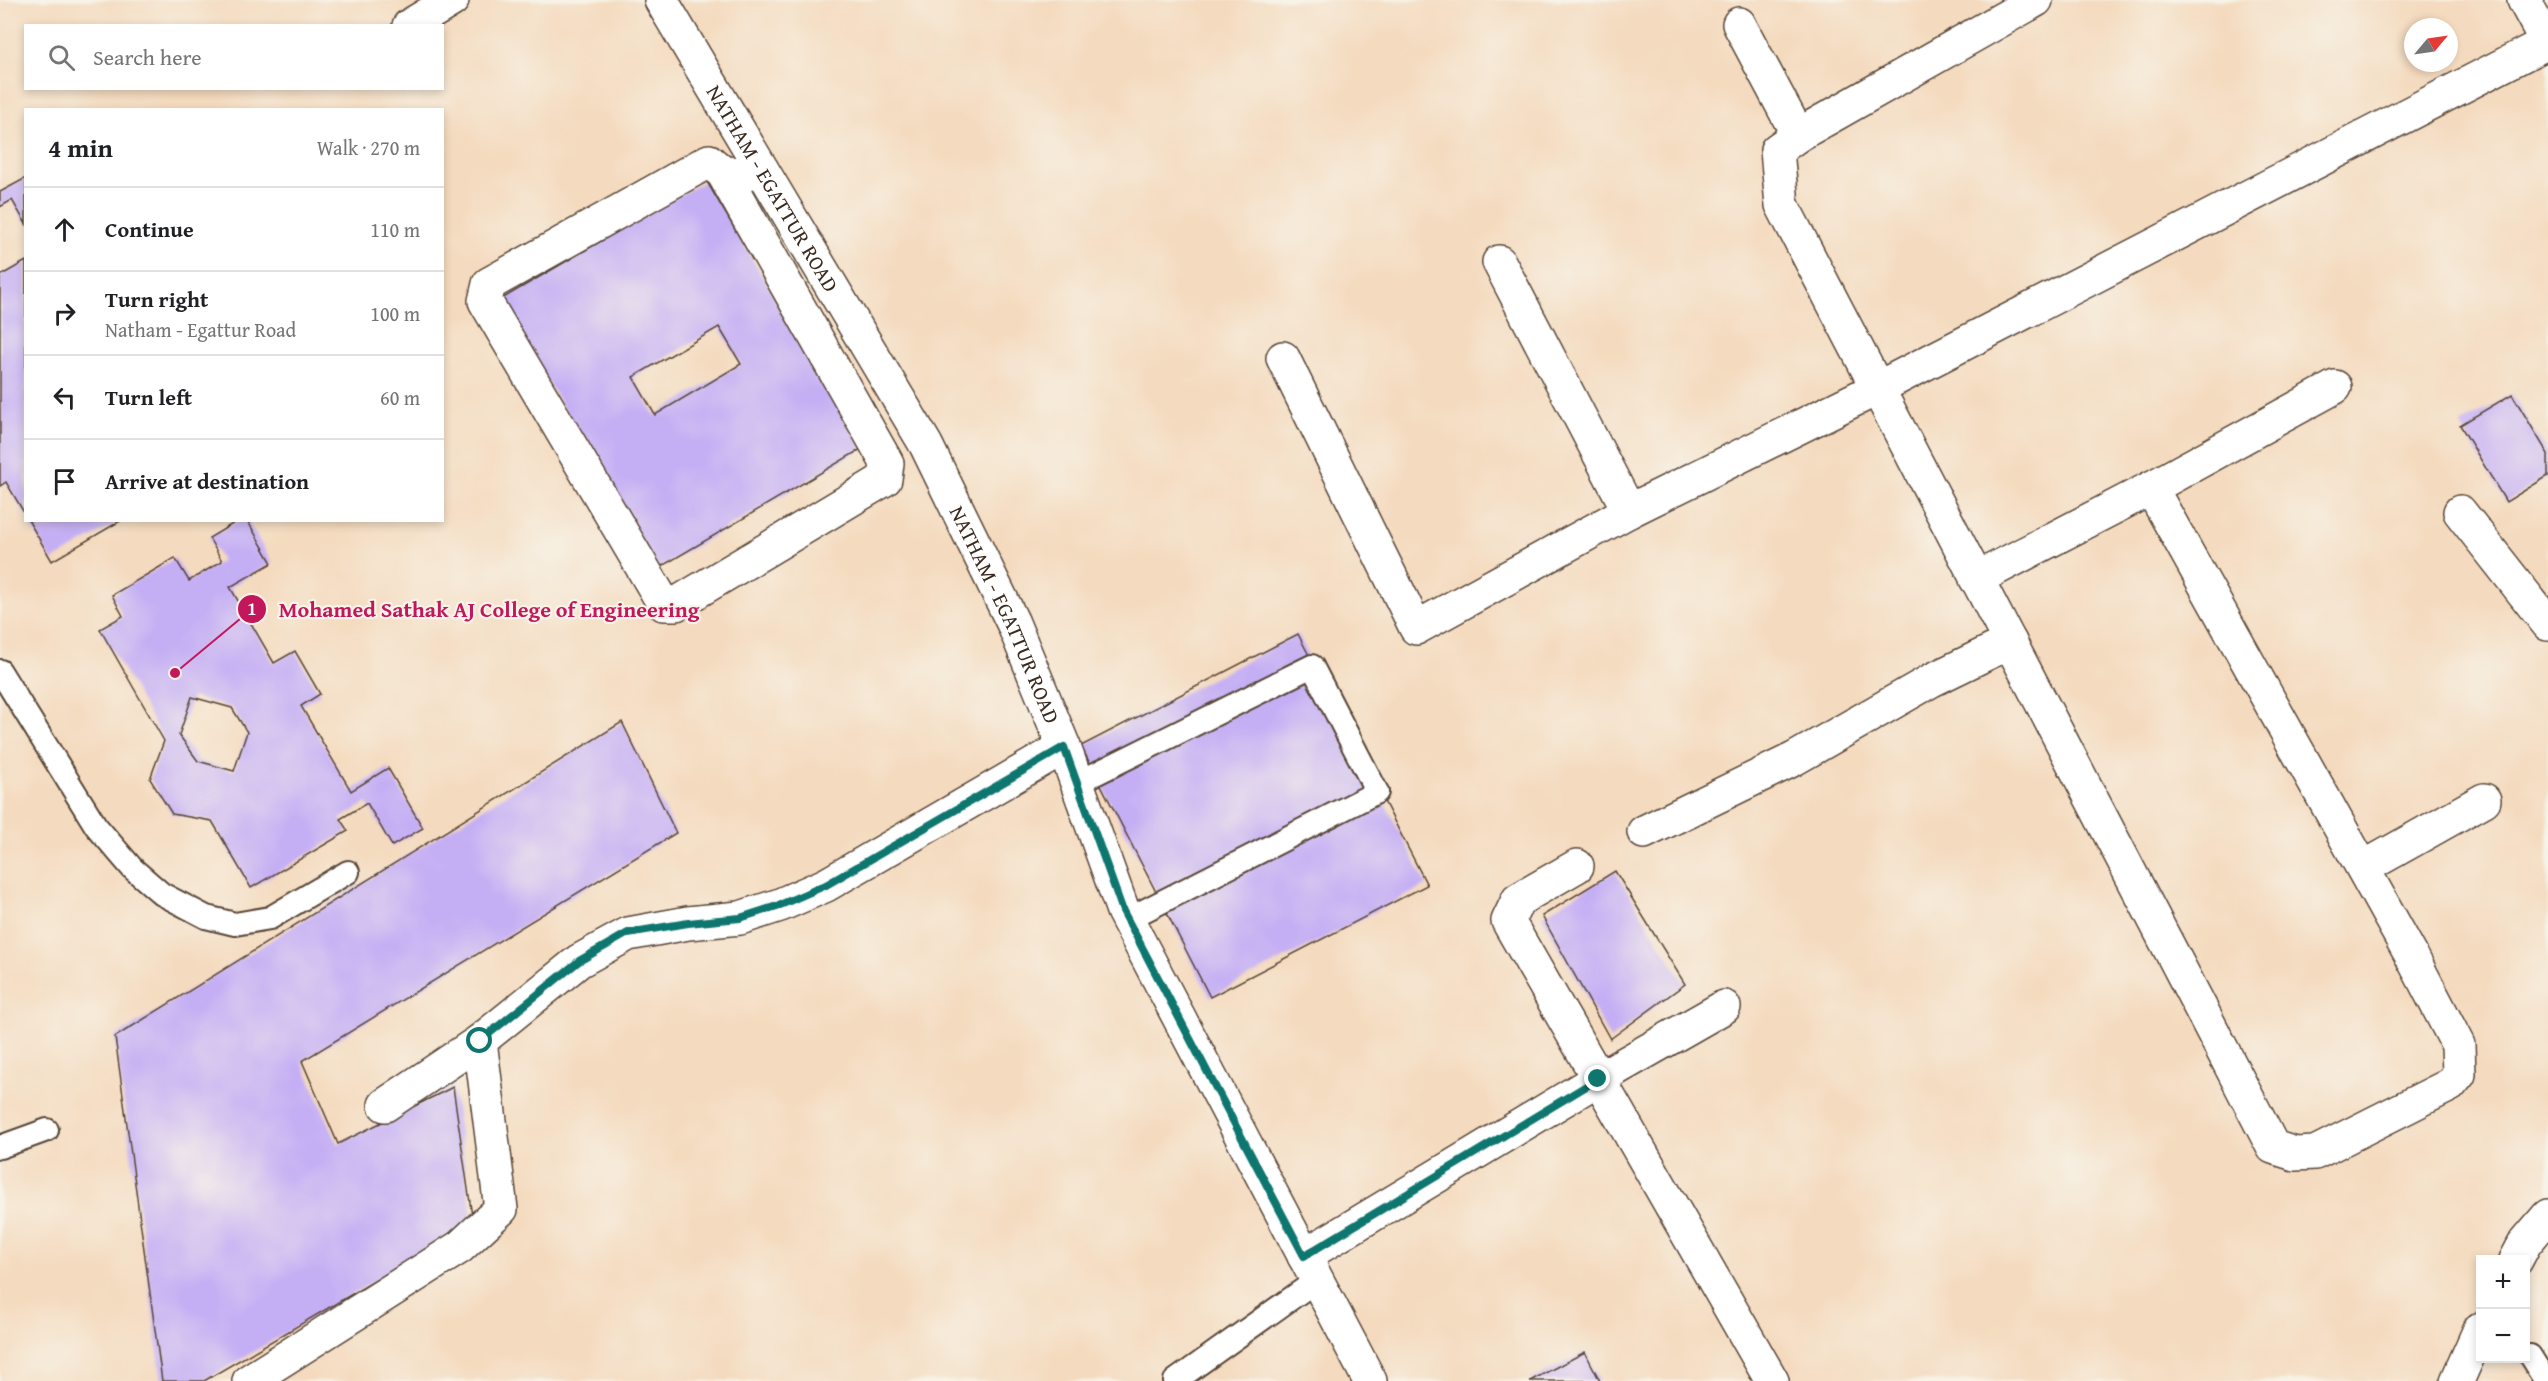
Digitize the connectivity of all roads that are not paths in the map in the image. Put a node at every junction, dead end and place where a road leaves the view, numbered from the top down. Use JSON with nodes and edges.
{"nodes":[{"id":1,"x":452,"y":0,"type":"edge"},
{"id":2,"x":661,"y":0,"type":"edge"},
{"id":3,"x":2036,"y":0,"type":"edge"},
{"id":4,"x":2524,"y":0,"type":"edge"},
{"id":5,"x":1990,"y":11,"type":"edge"},
{"id":6,"x":412,"y":24,"type":"edge"},
{"id":7,"x":1739,"y":24,"type":"dead end"},
{"id":8,"x":2548,"y":42,"type":"edge"},
{"id":9,"x":1797,"y":135,"type":"junction"},
{"id":10,"x":762,"y":170,"type":"junction"},
{"id":11,"x":723,"y":173,"type":"junction"},
{"id":12,"x":1499,"y":262,"type":"dead end"},
{"id":13,"x":1283,"y":358,"type":"dead end"},
{"id":14,"x":2335,"y":387,"type":"dead end"},
{"id":15,"x":1876,"y":388,"type":"junction"},
{"id":16,"x":926,"y":445,"type":"junction"},
{"id":17,"x":887,"y":463,"type":"junction"},
{"id":18,"x":2151,"y":488,"type":"junction"},
{"id":19,"x":1629,"y":511,"type":"junction"},
{"id":20,"x":2460,"y":512,"type":"dead end"},
{"id":21,"x":1976,"y":579,"type":"junction"},
{"id":22,"x":2548,"y":624,"type":"edge"},
{"id":23,"x":2010,"y":642,"type":"junction"},
{"id":24,"x":0,"y":671,"type":"edge"},
{"id":25,"x":1064,"y":747,"type":"junction"},
{"id":26,"x":1077,"y":783,"type":"junction"},
{"id":27,"x":2484,"y":801,"type":"dead end"},
{"id":28,"x":1644,"y":832,"type":"dead end"},
{"id":29,"x":1577,"y":866,"type":"dead end"},
{"id":30,"x":2363,"y":868,"type":"junction"},
{"id":31,"x":348,"y":872,"type":"dead end"},
{"id":32,"x":1128,"y":919,"type":"junction"},
{"id":33,"x":1724,"y":1007,"type":"dead end"},
{"id":34,"x":480,"y":1041,"type":"junction"},
{"id":35,"x":1598,"y":1079,"type":"junction"},
{"id":36,"x":385,"y":1105,"type":"dead end"},
{"id":37,"x":47,"y":1130,"type":"dead end"},
{"id":38,"x":0,"y":1148,"type":"edge"},
{"id":39,"x":2548,"y":1216,"type":"edge"},
{"id":40,"x":2519,"y":1255,"type":"edge"},
{"id":41,"x":1311,"y":1268,"type":"junction"},
{"id":42,"x":2476,"y":1340,"type":"edge"},
{"id":43,"x":2530,"y":1356,"type":"dead end"},
{"id":44,"x":249,"y":1381,"type":"edge"},
{"id":45,"x":1175,"y":1381,"type":"edge"},
{"id":46,"x":1370,"y":1381,"type":"edge"},
{"id":47,"x":1772,"y":1381,"type":"edge"},
{"id":48,"x":2457,"y":1381,"type":"edge"},
{"id":49,"x":2546,"y":1381,"type":"edge"}],
"edges":[{"from":1,"to":6,"type":"street"},
{"from":2,"to":10,"type":"street","name":"NATHAM - EGATTUR ROAD"},
{"from":3,"to":5,"type":"street"},
{"from":4,"to":8,"type":"street"},
{"from":5,"to":9,"type":"street"},
{"from":7,"to":9,"type":"street"},
{"from":8,"to":15,"type":"street"},
{"from":9,"to":15,"type":"street"},
{"from":10,"to":11,"type":"street"},
{"from":10,"to":16,"type":"street","name":"NATHAM - EGATTUR ROAD"},
{"from":11,"to":17,"type":"street"},
{"from":11,"to":17,"type":"street"},
{"from":12,"to":19,"type":"street"},
{"from":13,"to":19,"type":"street"},
{"from":14,"to":18,"type":"street"},
{"from":15,"to":19,"type":"street"},
{"from":15,"to":21,"type":"street"},
{"from":16,"to":17,"type":"street"},
{"from":16,"to":25,"type":"street","name":"NATHAM - EGATTUR ROAD"},
{"from":18,"to":21,"type":"street"},
{"from":18,"to":30,"type":"street"},
{"from":20,"to":22,"type":"street"},
{"from":21,"to":23,"type":"street"},
{"from":23,"to":28,"type":"street"},
{"from":23,"to":30,"type":"street"},
{"from":24,"to":31,"type":"lane"},
{"from":25,"to":26,"type":"street","name":"NATHAM - EGATTUR ROAD"},
{"from":25,"to":34,"type":"street"},
{"from":26,"to":32,"type":"street","name":"NATHAM - EGATTUR ROAD"},
{"from":26,"to":32,"type":"lane"},
{"from":27,"to":30,"type":"street"},
{"from":29,"to":35,"type":"street"},
{"from":32,"to":41,"type":"street","name":"NATHAM - EGATTUR ROAD"},
{"from":33,"to":35,"type":"street"},
{"from":34,"to":36,"type":"street"},
{"from":34,"to":44,"type":"street"},
{"from":35,"to":41,"type":"street"},
{"from":35,"to":47,"type":"street"},
{"from":37,"to":38,"type":"lane"},
{"from":39,"to":40,"type":"street"},
{"from":41,"to":45,"type":"lane"},
{"from":41,"to":46,"type":"street","name":"NATHAM - EGATTUR ROAD"},
{"from":42,"to":48,"type":"street"},
{"from":43,"to":49,"type":"lane"}]}
